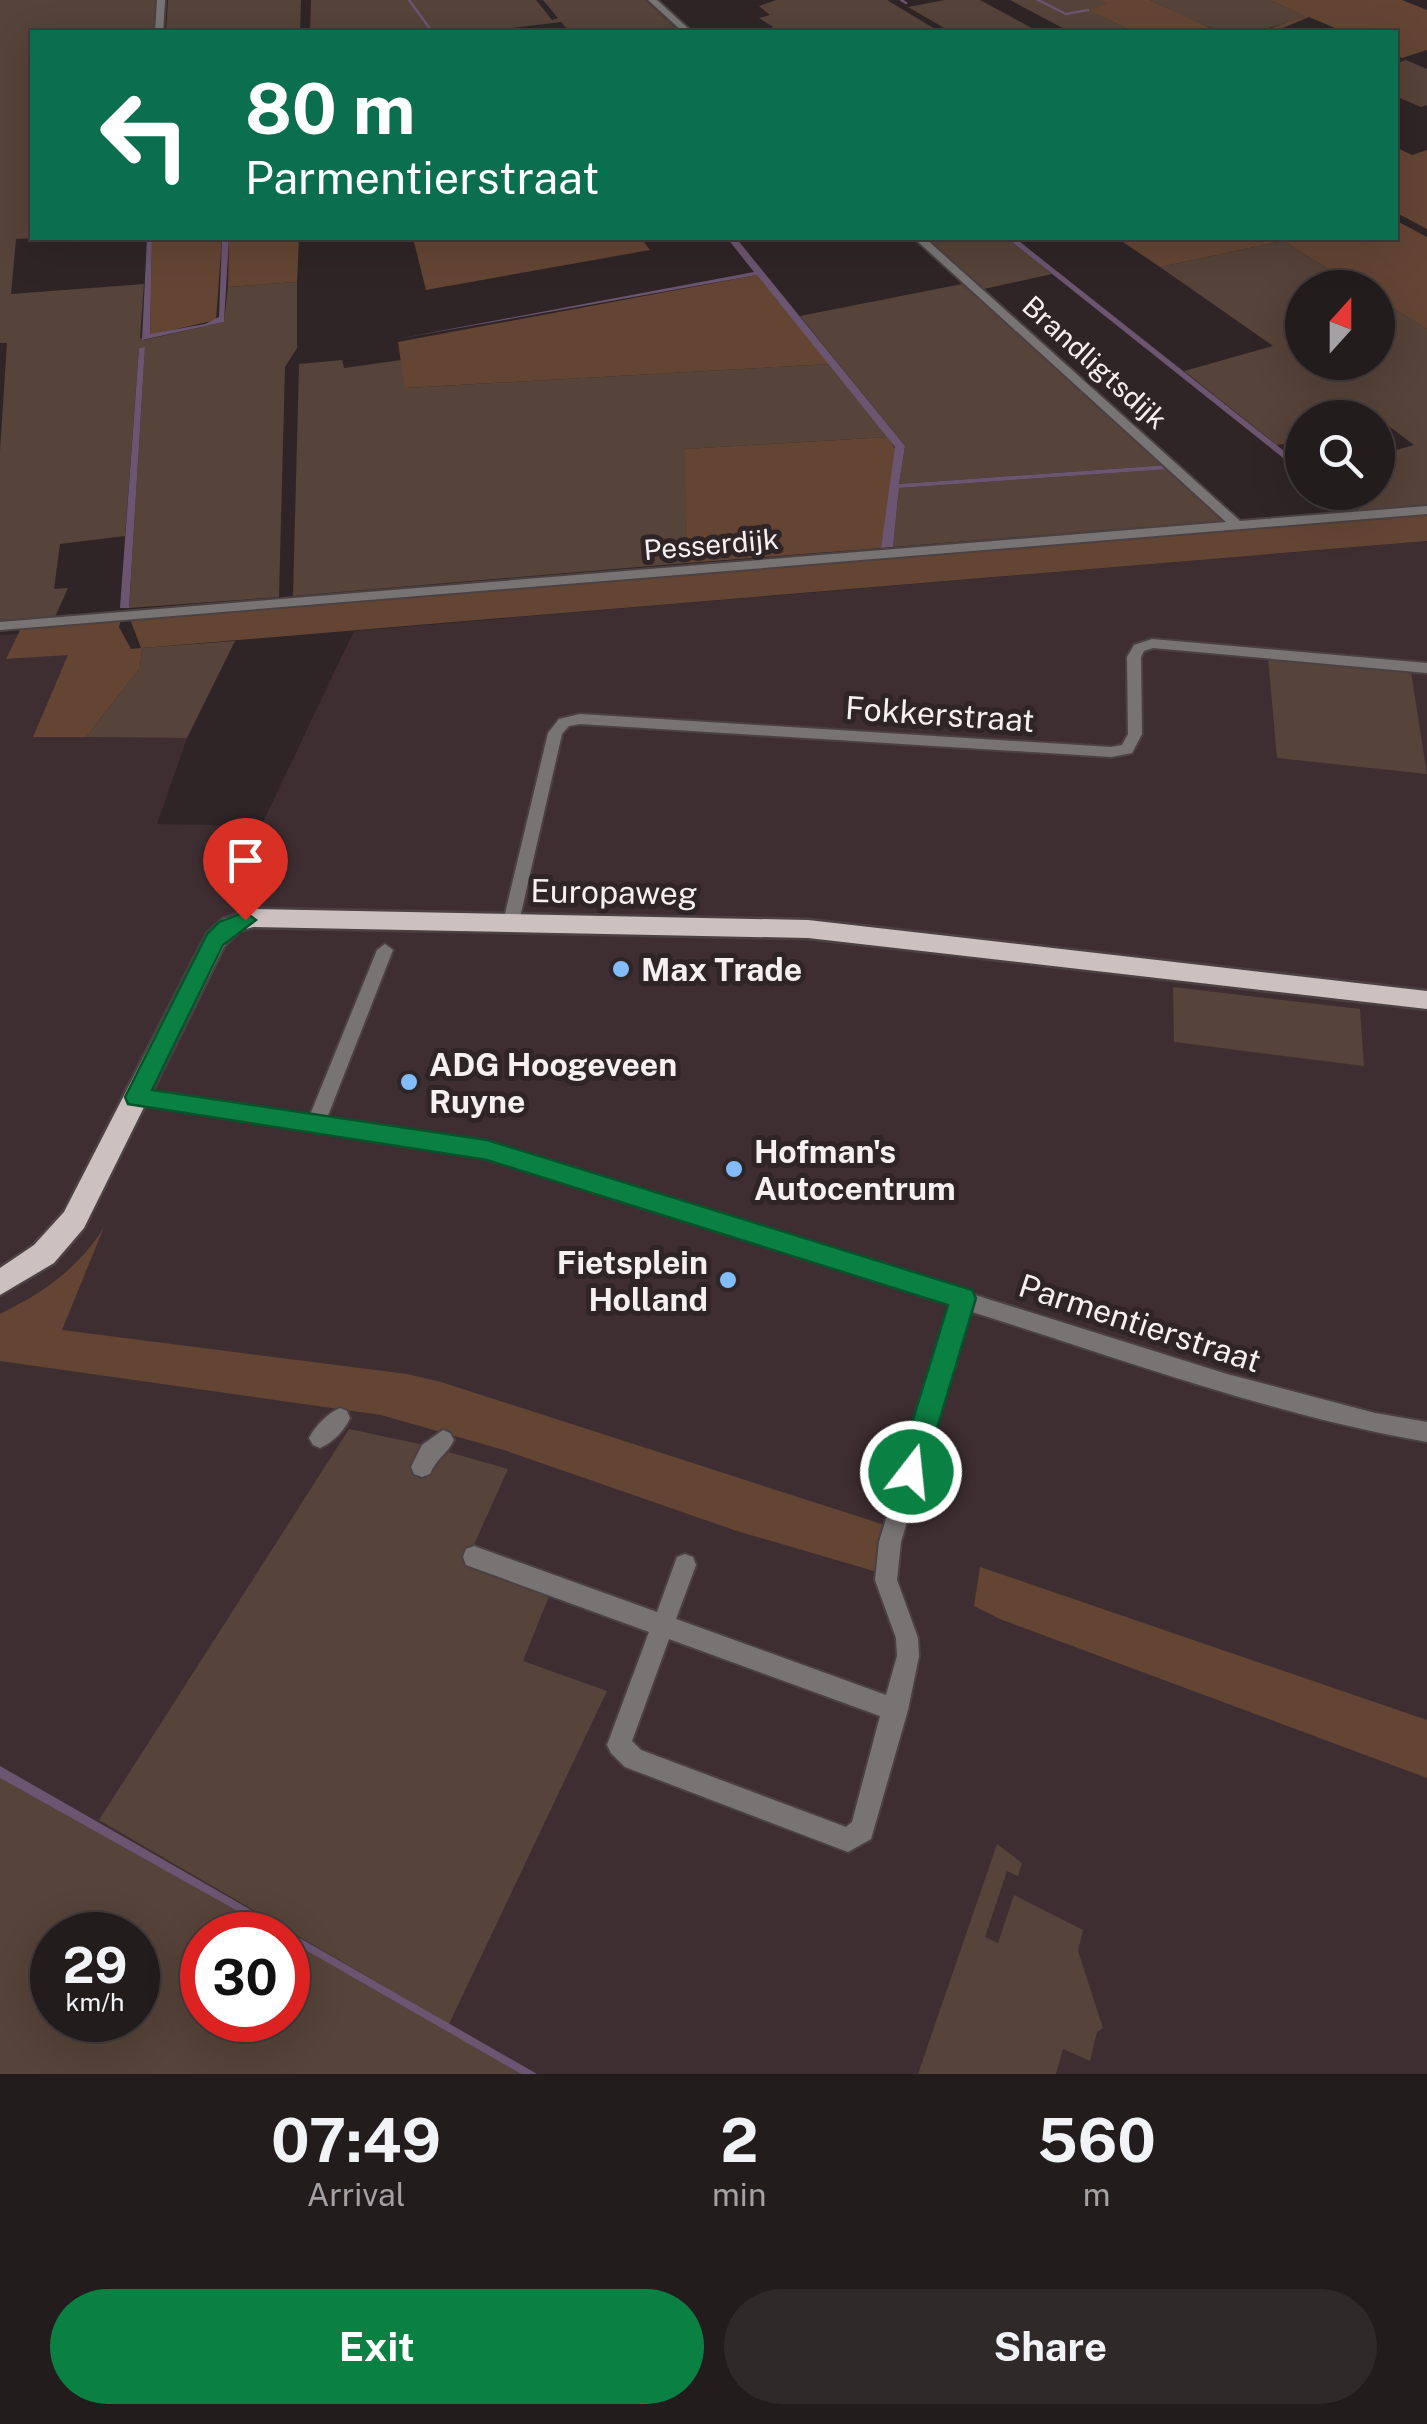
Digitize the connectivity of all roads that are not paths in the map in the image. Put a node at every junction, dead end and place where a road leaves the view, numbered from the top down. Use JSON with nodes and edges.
{"nodes":[{"id":1,"x":161,"y":0,"type":"edge"},
{"id":2,"x":652,"y":0,"type":"edge"},
{"id":3,"x":159,"y":30,"type":"edge"},
{"id":4,"x":686,"y":30,"type":"edge"},
{"id":5,"x":920,"y":240,"type":"edge"},
{"id":6,"x":1427,"y":510,"type":"edge"},
{"id":7,"x":1237,"y":525,"type":"junction"},
{"id":8,"x":0,"y":626,"type":"edge"},
{"id":9,"x":1427,"y":668,"type":"edge"},
{"id":10,"x":511,"y":922,"type":"junction"},
{"id":11,"x":385,"y":950,"type":"dead end"},
{"id":12,"x":1427,"y":1000,"type":"edge"},
{"id":13,"x":136,"y":1097,"type":"junction"},
{"id":14,"x":316,"y":1124,"type":"junction"},
{"id":15,"x":0,"y":1283,"type":"edge"},
{"id":16,"x":963,"y":1298,"type":"junction"},
{"id":17,"x":340,"y":1418,"type":"dead end"},
{"id":18,"x":1427,"y":1432,"type":"edge"},
{"id":19,"x":320,"y":1438,"type":"dead end"},
{"id":20,"x":443,"y":1440,"type":"dead end"},
{"id":21,"x":422,"y":1467,"type":"dead end"},
{"id":22,"x":474,"y":1557,"type":"dead end"},
{"id":23,"x":685,"y":1565,"type":"dead end"},
{"id":24,"x":662,"y":1625,"type":"junction"},
{"id":25,"x":896,"y":1710,"type":"junction"}],
"edges":[{"from":1,"to":3,"type":"street"},
{"from":2,"to":4,"type":"street"},
{"from":5,"to":7,"type":"street","name":"Brandligtsdijk"},
{"from":6,"to":7,"type":"street","name":"Pesserdijk"},
{"from":7,"to":8,"type":"street","name":"Pesserdijk"},
{"from":9,"to":10,"type":"street","name":"Fokkerstraat"},
{"from":10,"to":12,"type":"main road","name":"Europaweg"},
{"from":10,"to":13,"type":"main road","name":"Europaweg"},
{"from":11,"to":14,"type":"street"},
{"from":13,"to":14,"type":"street","name":"Parmentierstraat"},
{"from":13,"to":15,"type":"main road","name":"Europaweg"},
{"from":14,"to":16,"type":"street","name":"Parmentierstraat"},
{"from":16,"to":18,"type":"street","name":"Parmentierstraat"},
{"from":16,"to":25,"type":"street"},
{"from":17,"to":19,"type":"street"},
{"from":20,"to":21,"type":"street"},
{"from":22,"to":24,"type":"street"},
{"from":23,"to":24,"type":"street"},
{"from":24,"to":25,"type":"street"},
{"from":24,"to":25,"type":"street"}]}
